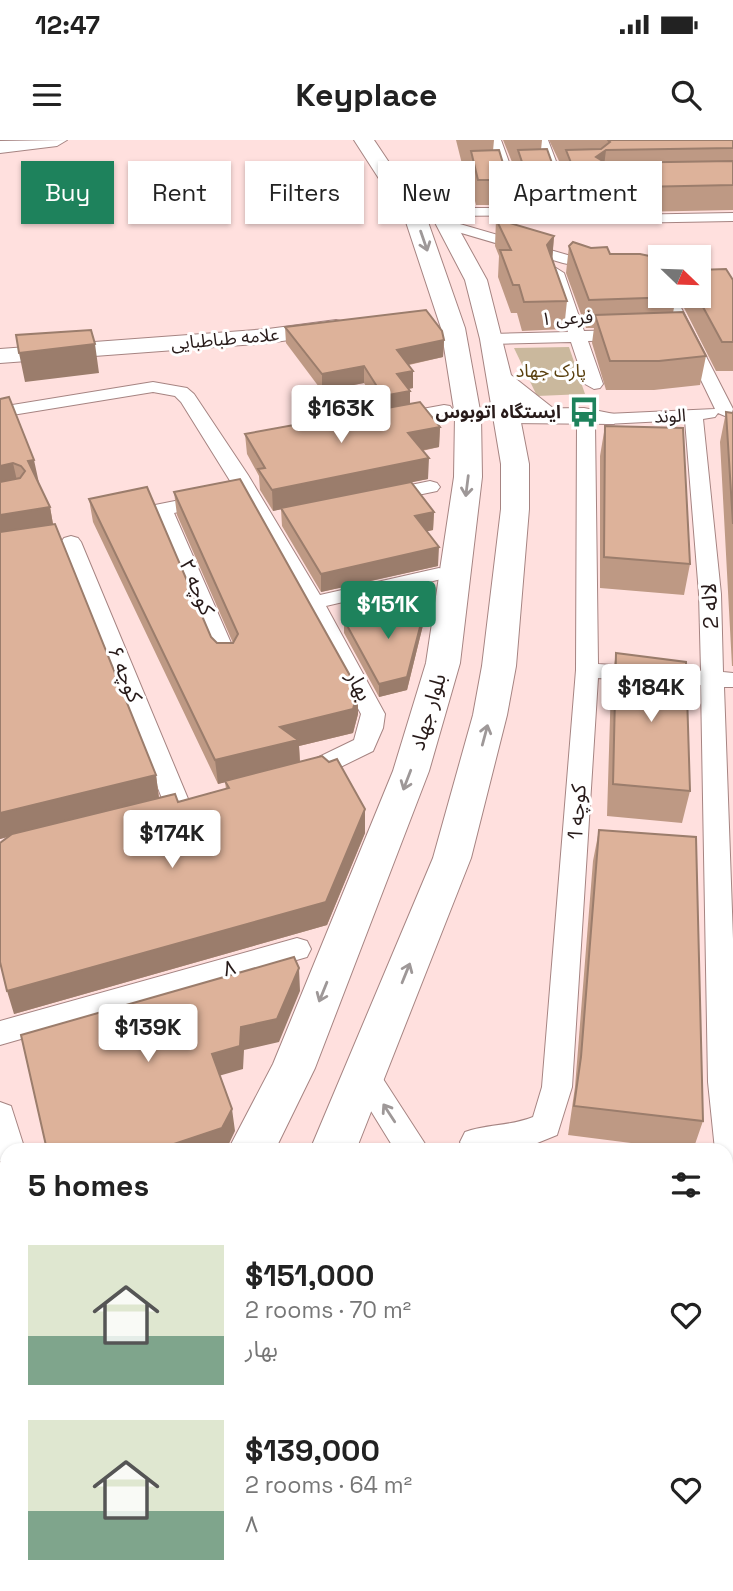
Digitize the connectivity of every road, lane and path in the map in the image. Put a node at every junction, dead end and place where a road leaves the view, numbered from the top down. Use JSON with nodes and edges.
{"nodes":[{"id":1,"x":57,"y":140,"type":"edge"},
{"id":2,"x":364,"y":140,"type":"edge"},
{"id":3,"x":389,"y":140,"type":"edge"},
{"id":4,"x":495,"y":140,"type":"edge"},
{"id":5,"x":542,"y":140,"type":"edge"},
{"id":6,"x":0,"y":147,"type":"edge"},
{"id":7,"x":406,"y":161,"type":"edge"},
{"id":8,"x":502,"y":161,"type":"edge"},
{"id":9,"x":555,"y":161,"type":"edge"},
{"id":10,"x":726,"y":214,"type":"edge"},
{"id":11,"x":662,"y":218,"type":"edge"},
{"id":12,"x":454,"y":224,"type":"edge"},
{"id":13,"x":470,"y":224,"type":"edge"},
{"id":14,"x":568,"y":260,"type":"junction"},
{"id":15,"x":648,"y":277,"type":"edge"},
{"id":16,"x":671,"y":308,"type":"edge"},
{"id":17,"x":360,"y":325,"type":"edge"},
{"id":18,"x":647,"y":334,"type":"edge"},
{"id":19,"x":577,"y":337,"type":"junction"},
{"id":20,"x":492,"y":339,"type":"junction"},
{"id":21,"x":0,"y":356,"type":"edge"},
{"id":22,"x":499,"y":378,"type":"junction"},
{"id":23,"x":594,"y":384,"type":"dead end"},
{"id":24,"x":0,"y":411,"type":"edge"},
{"id":25,"x":729,"y":411,"type":"edge"},
{"id":26,"x":694,"y":415,"type":"junction"},
{"id":27,"x":461,"y":419,"type":"junction"},
{"id":28,"x":375,"y":422,"type":"edge"},
{"id":29,"x":507,"y":424,"type":"junction"},
{"id":30,"x":558,"y":434,"type":"junction"},
{"id":31,"x":430,"y":487,"type":"dead end"},
{"id":32,"x":251,"y":495,"type":"junction"},
{"id":33,"x":362,"y":501,"type":"edge"},
{"id":34,"x":62,"y":539,"type":"edge"},
{"id":35,"x":439,"y":574,"type":"dead end"},
{"id":36,"x":316,"y":602,"type":"junction"},
{"id":37,"x":228,"y":659,"type":"edge"},
{"id":38,"x":587,"y":670,"type":"junction"},
{"id":39,"x":724,"y":680,"type":"edge"},
{"id":40,"x":284,"y":780,"type":"edge"},
{"id":41,"x":205,"y":799,"type":"edge"},
{"id":42,"x":178,"y":806,"type":"junction"},
{"id":43,"x":153,"y":812,"type":"edge"},
{"id":44,"x":725,"y":860,"type":"edge"},
{"id":45,"x":297,"y":949,"type":"dead end"},
{"id":46,"x":726,"y":985,"type":"edge"},
{"id":47,"x":0,"y":1033,"type":"edge"},
{"id":48,"x":365,"y":1077,"type":"junction"},
{"id":49,"x":728,"y":1082,"type":"edge"},
{"id":50,"x":0,"y":1115,"type":"edge"},
{"id":51,"x":476,"y":1142,"type":"dead end"},
{"id":52,"x":7,"y":1143,"type":"edge"},
{"id":53,"x":255,"y":1143,"type":"edge"},
{"id":54,"x":336,"y":1143,"type":"edge"},
{"id":55,"x":408,"y":1143,"type":"edge"},
{"id":56,"x":731,"y":1143,"type":"edge"}],
"edges":[{"from":1,"to":6,"type":"main road"},
{"from":2,"to":27,"type":"main road","name":"بلوار جهاد","one_way":true},
{"from":3,"to":7,"type":"main road"},
{"from":4,"to":8,"type":"street"},
{"from":5,"to":9,"type":"street"},
{"from":10,"to":11,"type":"street"},
{"from":12,"to":20,"type":"main road"},
{"from":13,"to":14,"type":"street"},
{"from":14,"to":15,"type":"street"},
{"from":14,"to":19,"type":"street"},
{"from":16,"to":25,"type":"street"},
{"from":17,"to":21,"type":"main road","name":"علامه طباطبایی"},
{"from":18,"to":19,"type":"street","name":"فرعی ۱"},
{"from":19,"to":20,"type":"street","name":"فرعی ۱"},
{"from":19,"to":23,"type":"street"},
{"from":20,"to":22,"type":"main road"},
{"from":22,"to":29,"type":"main road"},
{"from":22,"to":30,"type":"main road"},
{"from":24,"to":32,"type":"street","name":"بهار"},
{"from":25,"to":26,"type":"street","name":"الوند"},
{"from":26,"to":30,"type":"street","name":"الوند"},
{"from":26,"to":39,"type":"street","name":"لاله 2"},
{"from":27,"to":28,"type":"street"},
{"from":27,"to":29,"type":"main road"},
{"from":27,"to":53,"type":"main road","name":"بلوار جهاد","one_way":true},
{"from":29,"to":30,"type":"main road"},
{"from":29,"to":30,"type":"street","name":"الوند"},
{"from":30,"to":38,"type":"street","name":"کوچه 1"},
{"from":48,"to":30,"type":"main road","one_way":true},
{"from":31,"to":33,"type":"street"},
{"from":32,"to":36,"type":"street","name":"بهار"},
{"from":32,"to":37,"type":"street","name":"کوچه ۲"},
{"from":34,"to":42,"type":"street","name":"کوچه ۶"},
{"from":35,"to":36,"type":"street"},
{"from":36,"to":40,"type":"street","name":"بهار"},
{"from":38,"to":39,"type":"street"},
{"from":38,"to":51,"type":"street","name":"کوچه 1"},
{"from":39,"to":44,"type":"street","name":"لاله 2"},
{"from":41,"to":42,"type":"street"},
{"from":42,"to":43,"type":"street"},
{"from":44,"to":46,"type":"street","name":"لاله 2"},
{"from":45,"to":47,"type":"street","name":"۸"},
{"from":46,"to":49,"type":"street","name":"لاله 2"},
{"from":48,"to":54,"type":"main road"},
{"from":55,"to":48,"type":"street","one_way":true},
{"from":49,"to":56,"type":"street","name":"لاله 2"},
{"from":50,"to":52,"type":"street"}]}
